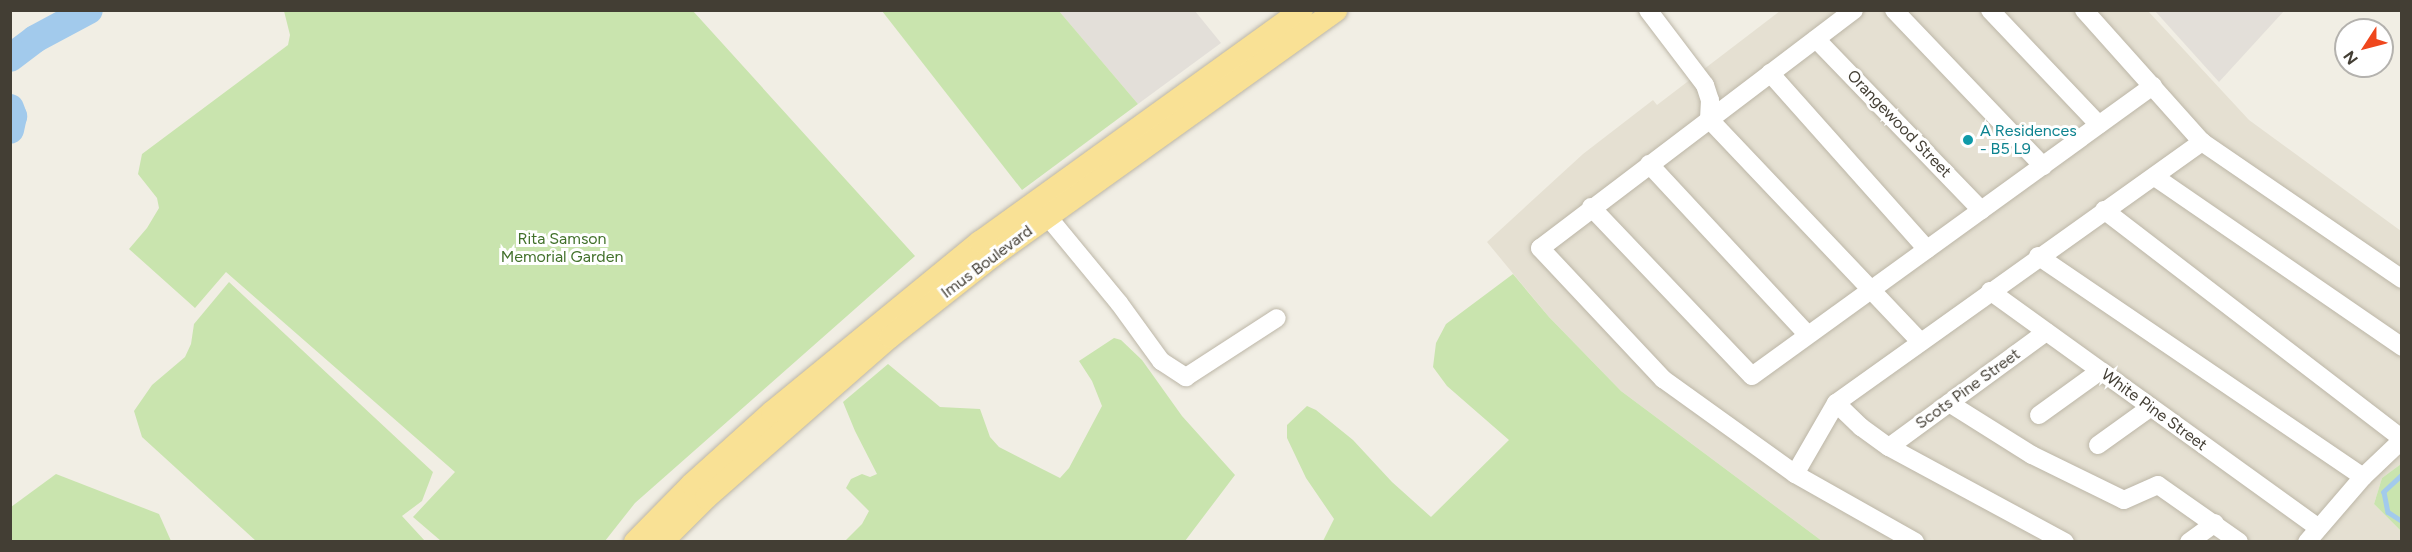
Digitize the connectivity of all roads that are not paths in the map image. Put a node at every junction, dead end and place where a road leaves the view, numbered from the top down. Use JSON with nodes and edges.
{"nodes":[{"id":1,"x":1302,"y":10,"type":"edge"},
{"id":2,"x":1336,"y":10,"type":"edge"},
{"id":3,"x":1648,"y":10,"type":"edge"},
{"id":4,"x":1854,"y":10,"type":"edge"},
{"id":5,"x":1894,"y":10,"type":"edge"},
{"id":6,"x":1990,"y":10,"type":"edge"},
{"id":7,"x":2084,"y":10,"type":"edge"},
{"id":8,"x":1816,"y":39,"type":"junction"},
{"id":9,"x":1770,"y":73,"type":"junction"},
{"id":10,"x":2153,"y":86,"type":"junction"},
{"id":11,"x":1709,"y":119,"type":"junction"},
{"id":12,"x":2099,"y":125,"type":"junction"},
{"id":13,"x":2202,"y":142,"type":"junction"},
{"id":14,"x":1648,"y":164,"type":"junction"},
{"id":15,"x":2043,"y":166,"type":"junction"},
{"id":16,"x":2155,"y":177,"type":"junction"},
{"id":17,"x":1591,"y":207,"type":"junction"},
{"id":18,"x":1041,"y":210,"type":"junction"},
{"id":19,"x":1982,"y":210,"type":"junction"},
{"id":20,"x":2104,"y":210,"type":"junction"},
{"id":21,"x":1927,"y":249,"type":"junction"},
{"id":22,"x":2038,"y":256,"type":"junction"},
{"id":23,"x":2402,"y":279,"type":"edge"},
{"id":24,"x":1870,"y":291,"type":"junction"},
{"id":25,"x":1990,"y":291,"type":"junction"},
{"id":26,"x":1276,"y":318,"type":"dead end"},
{"id":27,"x":2046,"y":332,"type":"junction"},
{"id":28,"x":1808,"y":335,"type":"junction"},
{"id":29,"x":1920,"y":341,"type":"junction"},
{"id":30,"x":2402,"y":347,"type":"edge"},
{"id":31,"x":2100,"y":371,"type":"junction"},
{"id":32,"x":1836,"y":403,"type":"junction"},
{"id":33,"x":1949,"y":403,"type":"junction"},
{"id":34,"x":2151,"y":407,"type":"junction"},
{"id":35,"x":2039,"y":415,"type":"dead end"},
{"id":36,"x":2402,"y":440,"type":"edge"},
{"id":37,"x":2098,"y":445,"type":"dead end"},
{"id":38,"x":1889,"y":447,"type":"junction"},
{"id":39,"x":1795,"y":474,"type":"junction"},
{"id":40,"x":2363,"y":477,"type":"junction"},
{"id":41,"x":699,"y":491,"type":"junction"},
{"id":42,"x":2215,"y":523,"type":"junction"},
{"id":43,"x":2313,"y":535,"type":"edge"},
{"id":44,"x":635,"y":542,"type":"edge"},
{"id":45,"x":662,"y":542,"type":"edge"},
{"id":46,"x":1915,"y":542,"type":"edge"},
{"id":47,"x":2065,"y":542,"type":"edge"},
{"id":48,"x":2189,"y":542,"type":"edge"},
{"id":49,"x":2239,"y":542,"type":"edge"}],
"edges":[{"from":1,"to":18,"type":"main road","name":"Imus Boulevard"},
{"from":2,"to":18,"type":"main road","name":"Imus Boulevard"},
{"from":3,"to":11,"type":"street"},
{"from":4,"to":8,"type":"street"},
{"from":5,"to":15,"type":"street"},
{"from":6,"to":12,"type":"street"},
{"from":7,"to":10,"type":"street"},
{"from":8,"to":9,"type":"street"},
{"from":8,"to":19,"type":"street","name":"Orangewood Street"},
{"from":9,"to":11,"type":"street"},
{"from":9,"to":21,"type":"street"},
{"from":10,"to":12,"type":"street"},
{"from":10,"to":13,"type":"street"},
{"from":11,"to":14,"type":"street"},
{"from":11,"to":24,"type":"street"},
{"from":12,"to":15,"type":"street"},
{"from":13,"to":16,"type":"street"},
{"from":13,"to":23,"type":"street"},
{"from":14,"to":17,"type":"street"},
{"from":14,"to":28,"type":"street"},
{"from":15,"to":19,"type":"street"},
{"from":16,"to":20,"type":"street"},
{"from":16,"to":30,"type":"street"},
{"from":17,"to":28,"type":"street"},
{"from":17,"to":39,"type":"street"},
{"from":18,"to":26,"type":"street"},
{"from":18,"to":41,"type":"main road","name":"Imus Boulevard"},
{"from":19,"to":21,"type":"street"},
{"from":20,"to":22,"type":"street"},
{"from":20,"to":36,"type":"street"},
{"from":21,"to":24,"type":"street"},
{"from":22,"to":25,"type":"street"},
{"from":22,"to":40,"type":"street"},
{"from":24,"to":28,"type":"street"},
{"from":24,"to":29,"type":"street"},
{"from":25,"to":27,"type":"street","name":"White Pine Street"},
{"from":25,"to":29,"type":"street"},
{"from":27,"to":31,"type":"street","name":"White Pine Street"},
{"from":27,"to":33,"type":"street","name":"Scots Pine Street"},
{"from":29,"to":32,"type":"street"},
{"from":31,"to":34,"type":"street","name":"White Pine Street"},
{"from":31,"to":35,"type":"street"},
{"from":32,"to":38,"type":"street"},
{"from":32,"to":39,"type":"street"},
{"from":33,"to":38,"type":"street","name":"Scots Pine Street"},
{"from":33,"to":42,"type":"street"},
{"from":34,"to":37,"type":"street"},
{"from":34,"to":43,"type":"street","name":"White Pine Street"},
{"from":36,"to":40,"type":"street"},
{"from":38,"to":47,"type":"street"},
{"from":39,"to":46,"type":"street"},
{"from":40,"to":43,"type":"street"},
{"from":41,"to":44,"type":"main road","name":"Imus Boulevard"},
{"from":41,"to":45,"type":"main road","name":"Imus Boulevard"},
{"from":42,"to":48,"type":"street"},
{"from":42,"to":49,"type":"street"}]}
